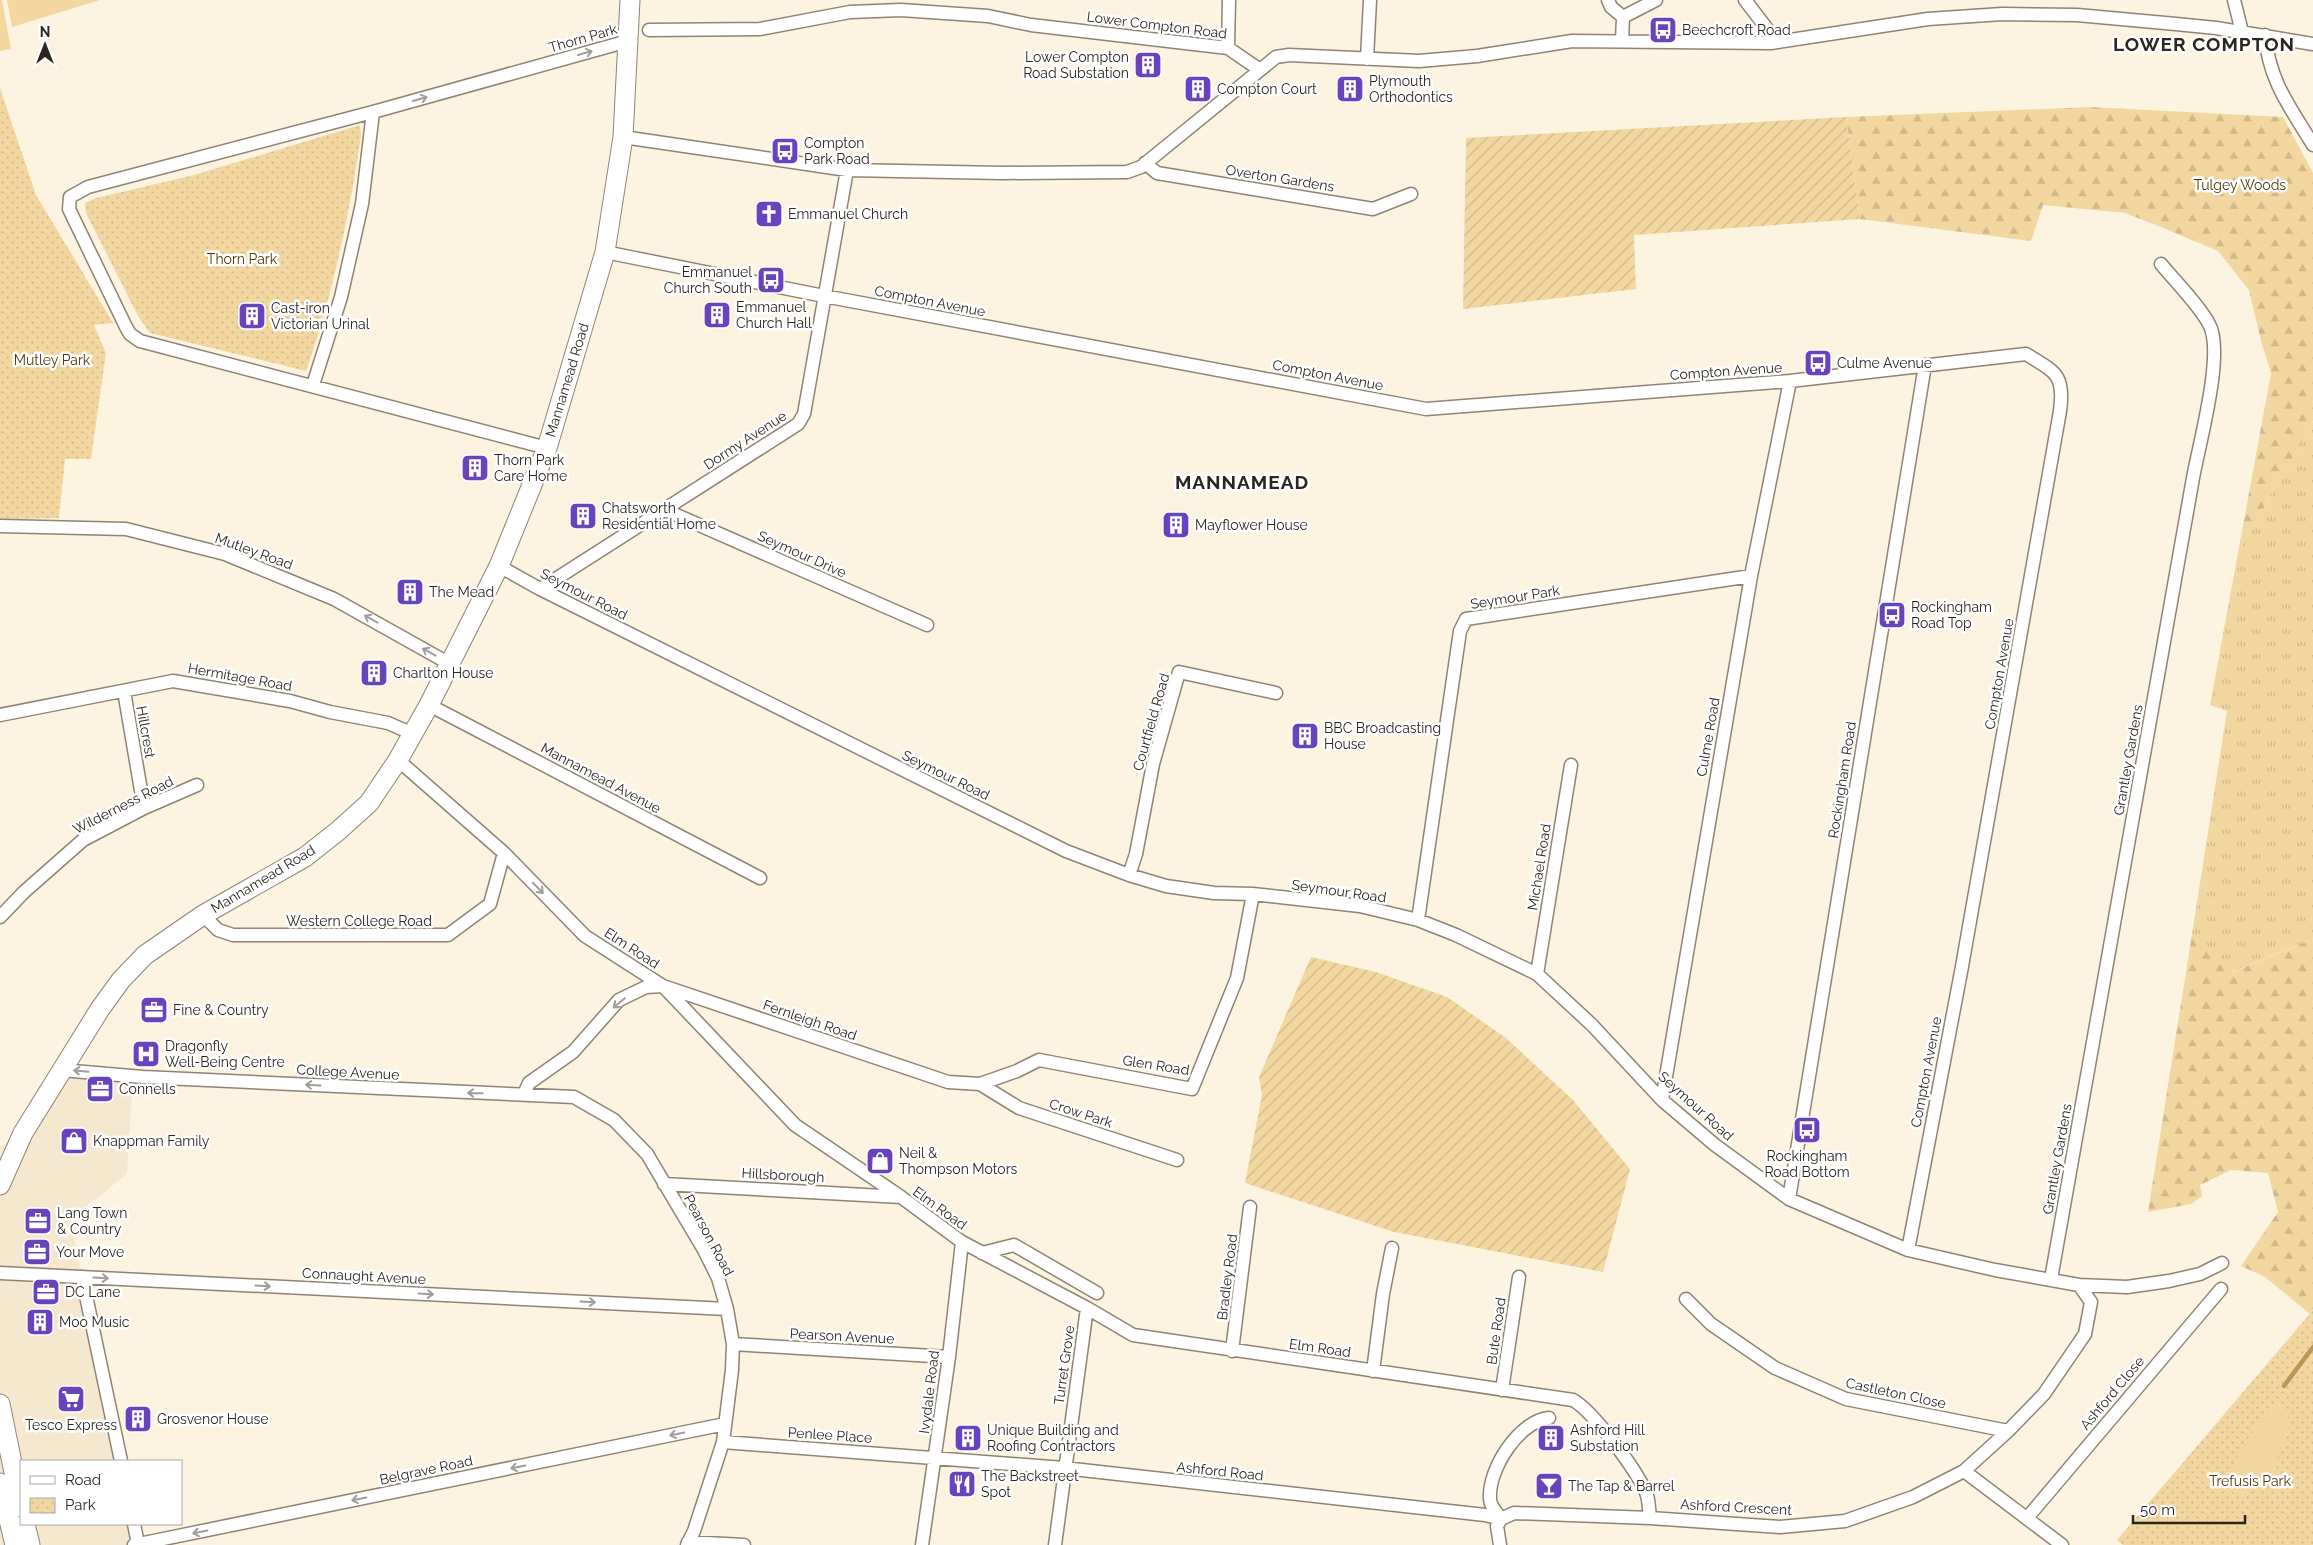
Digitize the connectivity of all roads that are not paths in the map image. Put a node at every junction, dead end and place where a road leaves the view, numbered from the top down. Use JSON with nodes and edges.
{"nodes":[{"id":1,"x":630,"y":0,"type":"edge"},
{"id":2,"x":1229,"y":0,"type":"edge"},
{"id":3,"x":1370,"y":0,"type":"edge"},
{"id":4,"x":1608,"y":0,"type":"edge"},
{"id":5,"x":1656,"y":0,"type":"edge"},
{"id":6,"x":1745,"y":0,"type":"edge"},
{"id":7,"x":2234,"y":0,"type":"edge"},
{"id":8,"x":1623,"y":17,"type":"junction"},
{"id":9,"x":649,"y":30,"type":"dead end"},
{"id":10,"x":2242,"y":32,"type":"junction"},
{"id":11,"x":2265,"y":35,"type":"junction"},
{"id":12,"x":628,"y":41,"type":"junction"},
{"id":13,"x":1622,"y":41,"type":"junction"},
{"id":14,"x":1771,"y":43,"type":"junction"},
{"id":15,"x":2313,"y":44,"type":"edge"},
{"id":16,"x":1228,"y":48,"type":"junction"},
{"id":17,"x":1367,"y":59,"type":"junction"},
{"id":18,"x":1260,"y":70,"type":"junction"},
{"id":19,"x":373,"y":112,"type":"junction"},
{"id":20,"x":623,"y":137,"type":"junction"},
{"id":21,"x":2313,"y":144,"type":"edge"},
{"id":22,"x":1146,"y":164,"type":"junction"},
{"id":23,"x":847,"y":170,"type":"junction"},
{"id":24,"x":1411,"y":194,"type":"dead end"},
{"id":25,"x":605,"y":252,"type":"junction"},
{"id":26,"x":2161,"y":264,"type":"dead end"},
{"id":27,"x":824,"y":296,"type":"junction"},
{"id":28,"x":1926,"y":365,"type":"junction"},
{"id":29,"x":1790,"y":381,"type":"junction"},
{"id":30,"x":313,"y":385,"type":"junction"},
{"id":31,"x":547,"y":448,"type":"junction"},
{"id":32,"x":665,"y":510,"type":"junction"},
{"id":33,"x":0,"y":526,"type":"edge"},
{"id":34,"x":499,"y":566,"type":"junction"},
{"id":35,"x":1750,"y":576,"type":"junction"},
{"id":36,"x":540,"y":589,"type":"junction"},
{"id":37,"x":926,"y":625,"type":"dead end"},
{"id":38,"x":450,"y":664,"type":"junction"},
{"id":39,"x":124,"y":691,"type":"junction"},
{"id":40,"x":1276,"y":693,"type":"dead end"},
{"id":41,"x":428,"y":705,"type":"junction"},
{"id":42,"x":0,"y":715,"type":"edge"},
{"id":43,"x":413,"y":734,"type":"junction"},
{"id":44,"x":398,"y":760,"type":"junction"},
{"id":45,"x":1571,"y":765,"type":"dead end"},
{"id":46,"x":197,"y":785,"type":"dead end"},
{"id":47,"x":144,"y":808,"type":"junction"},
{"id":48,"x":504,"y":853,"type":"junction"},
{"id":49,"x":1129,"y":875,"type":"junction"},
{"id":50,"x":760,"y":878,"type":"dead end"},
{"id":51,"x":1253,"y":894,"type":"junction"},
{"id":52,"x":203,"y":915,"type":"junction"},
{"id":53,"x":0,"y":917,"type":"edge"},
{"id":54,"x":1418,"y":920,"type":"junction"},
{"id":55,"x":1537,"y":974,"type":"junction"},
{"id":56,"x":663,"y":986,"type":"junction"},
{"id":57,"x":61,"y":1070,"type":"junction"},
{"id":58,"x":948,"y":1082,"type":"joint"},
{"id":59,"x":980,"y":1084,"type":"junction"},
{"id":60,"x":524,"y":1094,"type":"junction"},
{"id":61,"x":574,"y":1097,"type":"joint"},
{"id":62,"x":1662,"y":1100,"type":"junction"},
{"id":63,"x":22,"y":1133,"type":"junction"},
{"id":64,"x":0,"y":1146,"type":"edge"},
{"id":65,"x":1178,"y":1160,"type":"dead end"},
{"id":66,"x":664,"y":1184,"type":"junction"},
{"id":67,"x":0,"y":1185,"type":"edge"},
{"id":68,"x":901,"y":1197,"type":"junction"},
{"id":69,"x":1789,"y":1199,"type":"junction"},
{"id":70,"x":1250,"y":1207,"type":"dead end"},
{"id":71,"x":962,"y":1242,"type":"junction"},
{"id":72,"x":1392,"y":1248,"type":"dead end"},
{"id":73,"x":1908,"y":1250,"type":"junction"},
{"id":74,"x":982,"y":1253,"type":"junction"},
{"id":75,"x":2222,"y":1263,"type":"dead end"},
{"id":76,"x":0,"y":1273,"type":"edge"},
{"id":77,"x":82,"y":1276,"type":"junction"},
{"id":78,"x":1519,"y":1276,"type":"dead end"},
{"id":79,"x":2051,"y":1279,"type":"junction"},
{"id":80,"x":2079,"y":1285,"type":"junction"},
{"id":81,"x":2221,"y":1289,"type":"dead end"},
{"id":82,"x":1096,"y":1293,"type":"dead end"},
{"id":83,"x":1686,"y":1299,"type":"dead end"},
{"id":84,"x":1087,"y":1308,"type":"junction"},
{"id":85,"x":727,"y":1309,"type":"junction"},
{"id":86,"x":733,"y":1344,"type":"junction"},
{"id":87,"x":1232,"y":1351,"type":"junction"},
{"id":88,"x":949,"y":1357,"type":"junction"},
{"id":89,"x":1373,"y":1371,"type":"junction"},
{"id":90,"x":1502,"y":1390,"type":"junction"},
{"id":91,"x":0,"y":1404,"type":"edge"},
{"id":92,"x":1549,"y":1418,"type":"dead end"},
{"id":93,"x":725,"y":1424,"type":"junction"},
{"id":94,"x":2008,"y":1432,"type":"junction"},
{"id":95,"x":722,"y":1442,"type":"junction"},
{"id":96,"x":936,"y":1457,"type":"junction"},
{"id":97,"x":121,"y":1460,"type":"edge"},
{"id":98,"x":1064,"y":1468,"type":"junction"},
{"id":99,"x":1964,"y":1471,"type":"junction"},
{"id":100,"x":0,"y":1483,"type":"edge"},
{"id":101,"x":20,"y":1502,"type":"edge"},
{"id":102,"x":1650,"y":1518,"type":"junction"},
{"id":103,"x":2027,"y":1518,"type":"junction"},
{"id":104,"x":1501,"y":1519,"type":"junction"},
{"id":105,"x":25,"y":1525,"type":"edge"},
{"id":106,"x":134,"y":1525,"type":"edge"},
{"id":107,"x":688,"y":1544,"type":"edge"},
{"id":108,"x":15,"y":1545,"type":"edge"},
{"id":109,"x":30,"y":1545,"type":"edge"},
{"id":110,"x":136,"y":1545,"type":"edge"},
{"id":111,"x":744,"y":1545,"type":"edge"},
{"id":112,"x":922,"y":1545,"type":"edge"},
{"id":113,"x":1055,"y":1545,"type":"edge"},
{"id":114,"x":1500,"y":1545,"type":"edge"},
{"id":115,"x":2062,"y":1545,"type":"edge"}],
"edges":[{"from":1,"to":12,"type":"main road","name":"Mannamead Road"},
{"from":2,"to":16,"type":"street"},
{"from":3,"to":17,"type":"street"},
{"from":4,"to":8,"type":"street"},
{"from":5,"to":8,"type":"street"},
{"from":6,"to":14,"type":"street"},
{"from":7,"to":10,"type":"street"},
{"from":8,"to":13,"type":"street"},
{"from":9,"to":16,"type":"street","name":"Lower Compton Road"},
{"from":10,"to":11,"type":"street"},
{"from":10,"to":14,"type":"street"},
{"from":11,"to":15,"type":"street"},
{"from":11,"to":21,"type":"street"},
{"from":19,"to":12,"type":"street","name":"Thorn Park","one_way":true},
{"from":12,"to":20,"type":"main road","name":"Mannamead Road"},
{"from":13,"to":14,"type":"street"},
{"from":13,"to":17,"type":"street"},
{"from":16,"to":18,"type":"street","name":"Lower Compton Road"},
{"from":17,"to":18,"type":"street"},
{"from":18,"to":22,"type":"street"},
{"from":19,"to":30,"type":"street"},
{"from":19,"to":30,"type":"street","name":"Thorn Park"},
{"from":20,"to":23,"type":"street"},
{"from":20,"to":25,"type":"main road","name":"Mannamead Road"},
{"from":22,"to":23,"type":"street"},
{"from":22,"to":24,"type":"street","name":"Overton Gardens"},
{"from":23,"to":27,"type":"street","name":"Dormy Avenue"},
{"from":25,"to":27,"type":"street","name":"Compton Avenue"},
{"from":25,"to":31,"type":"main road","name":"Mannamead Road"},
{"from":26,"to":79,"type":"street","name":"Grantley Gardens"},
{"from":27,"to":29,"type":"street","name":"Compton Avenue"},
{"from":27,"to":32,"type":"street","name":"Dormy Avenue"},
{"from":28,"to":29,"type":"street","name":"Compton Avenue"},
{"from":28,"to":69,"type":"street","name":"Rockingham Road"},
{"from":28,"to":73,"type":"street","name":"Compton Avenue"},
{"from":29,"to":35,"type":"street","name":"Culme Road"},
{"from":30,"to":31,"type":"street","name":"Thorn Park"},
{"from":31,"to":34,"type":"main road","name":"Mannamead Road"},
{"from":32,"to":36,"type":"street","name":"Dormy Avenue"},
{"from":32,"to":37,"type":"street","name":"Seymour Drive"},
{"from":38,"to":33,"type":"street","name":"Mutley Road","one_way":true},
{"from":34,"to":36,"type":"street","name":"Seymour Road"},
{"from":34,"to":38,"type":"main road","name":"Mannamead Road"},
{"from":35,"to":54,"type":"street","name":"Seymour Park"},
{"from":35,"to":62,"type":"street","name":"Culme Road"},
{"from":36,"to":49,"type":"street","name":"Seymour Road"},
{"from":38,"to":41,"type":"main road","name":"Mannamead Road"},
{"from":39,"to":42,"type":"street","name":"Hermitage Road"},
{"from":39,"to":43,"type":"street","name":"Hermitage Road"},
{"from":39,"to":47,"type":"street","name":"Hillcrest"},
{"from":40,"to":49,"type":"street","name":"Courtfield Road"},
{"from":41,"to":43,"type":"main road","name":"Mannamead Road"},
{"from":41,"to":50,"type":"street","name":"Mannamead Avenue"},
{"from":43,"to":44,"type":"main road","name":"Mannamead Road"},
{"from":44,"to":48,"type":"street","name":"Elm Road"},
{"from":44,"to":52,"type":"main road","name":"Mannamead Road"},
{"from":45,"to":55,"type":"street","name":"Michael Road"},
{"from":46,"to":47,"type":"street","name":"Wilderness Road"},
{"from":47,"to":53,"type":"street","name":"Wilderness Road"},
{"from":48,"to":52,"type":"street","name":"Western College Road"},
{"from":48,"to":56,"type":"street","name":"Elm Road","one_way":true},
{"from":49,"to":51,"type":"street","name":"Seymour Road"},
{"from":51,"to":54,"type":"street","name":"Seymour Road"},
{"from":51,"to":59,"type":"street","name":"Glen Road"},
{"from":52,"to":57,"type":"main road","name":"Mannamead Road"},
{"from":54,"to":55,"type":"street","name":"Seymour Road"},
{"from":55,"to":62,"type":"street","name":"Seymour Road"},
{"from":56,"to":58,"type":"street","name":"Fernleigh Road"},
{"from":56,"to":60,"type":"street","one_way":true},
{"from":56,"to":68,"type":"street","name":"Elm Road"},
{"from":60,"to":57,"type":"street","name":"College Avenue","one_way":true},
{"from":57,"to":63,"type":"main road","name":"Mannamead Road"},
{"from":58,"to":59,"type":"street","name":"Glen Road"},
{"from":59,"to":65,"type":"street","name":"Crow Park"},
{"from":60,"to":61,"type":"street","name":"College Avenue"},
{"from":61,"to":66,"type":"street","name":"Pearson Road"},
{"from":62,"to":69,"type":"street","name":"Seymour Road"},
{"from":63,"to":64,"type":"main road","name":"Mannamead Road"},
{"from":63,"to":67,"type":"main road","name":"Mannamead Road"},
{"from":66,"to":68,"type":"street","name":"Hillsborough"},
{"from":66,"to":85,"type":"street","name":"Pearson Road"},
{"from":68,"to":71,"type":"street","name":"Elm Road"},
{"from":69,"to":73,"type":"street","name":"Seymour Road"},
{"from":70,"to":87,"type":"street","name":"Bradley Road"},
{"from":71,"to":74,"type":"street","name":"Elm Road"},
{"from":71,"to":88,"type":"street","name":"Ivydale Road"},
{"from":72,"to":89,"type":"street"},
{"from":73,"to":79,"type":"street","name":"Seymour Road"},
{"from":74,"to":82,"type":"street"},
{"from":74,"to":84,"type":"street","name":"Elm Road"},
{"from":75,"to":80,"type":"street","name":"Seymour Road"},
{"from":76,"to":77,"type":"street","name":"Connaught Avenue"},
{"from":77,"to":85,"type":"street","name":"Connaught Avenue","one_way":true},
{"from":77,"to":97,"type":"street"},
{"from":78,"to":90,"type":"street","name":"Bute Road"},
{"from":79,"to":80,"type":"street","name":"Seymour Road"},
{"from":80,"to":94,"type":"street","name":"Ashford Crescent"},
{"from":81,"to":103,"type":"street","name":"Ashford Close"},
{"from":83,"to":94,"type":"street","name":"Castleton Close"},
{"from":84,"to":87,"type":"street","name":"Elm Road"},
{"from":84,"to":98,"type":"street","name":"Turret Grove"},
{"from":85,"to":86,"type":"street","name":"Pearson Road"},
{"from":86,"to":88,"type":"street","name":"Pearson Avenue"},
{"from":86,"to":93,"type":"street","name":"Pearson Road"},
{"from":87,"to":89,"type":"street","name":"Elm Road"},
{"from":88,"to":96,"type":"street","name":"Ivydale Road"},
{"from":89,"to":90,"type":"street","name":"Elm Road"},
{"from":90,"to":102,"type":"street","name":"Elm Road"},
{"from":91,"to":101,"type":"main road"},
{"from":92,"to":104,"type":"street"},
{"from":93,"to":95,"type":"street","name":"Pearson Road"},
{"from":93,"to":110,"type":"street","name":"Belgrave Road","one_way":true},
{"from":94,"to":99,"type":"street","name":"Ashford Crescent"},
{"from":95,"to":96,"type":"street","name":"Penlee Place"},
{"from":95,"to":107,"type":"street","name":"Pearson Road"},
{"from":96,"to":98,"type":"street","name":"Ashford Road"},
{"from":96,"to":112,"type":"street","name":"Ivydale Road"},
{"from":98,"to":104,"type":"street","name":"Ashford Road"},
{"from":98,"to":113,"type":"street","name":"Turret Grove"},
{"from":99,"to":102,"type":"street","name":"Ashford Crescent"},
{"from":99,"to":103,"type":"street"},
{"from":100,"to":108,"type":"main road"},
{"from":102,"to":104,"type":"street","name":"Ashford Crescent"},
{"from":103,"to":115,"type":"street"},
{"from":104,"to":114,"type":"street"},
{"from":105,"to":109,"type":"main road"},
{"from":106,"to":110,"type":"street"},
{"from":107,"to":111,"type":"street"}]}
